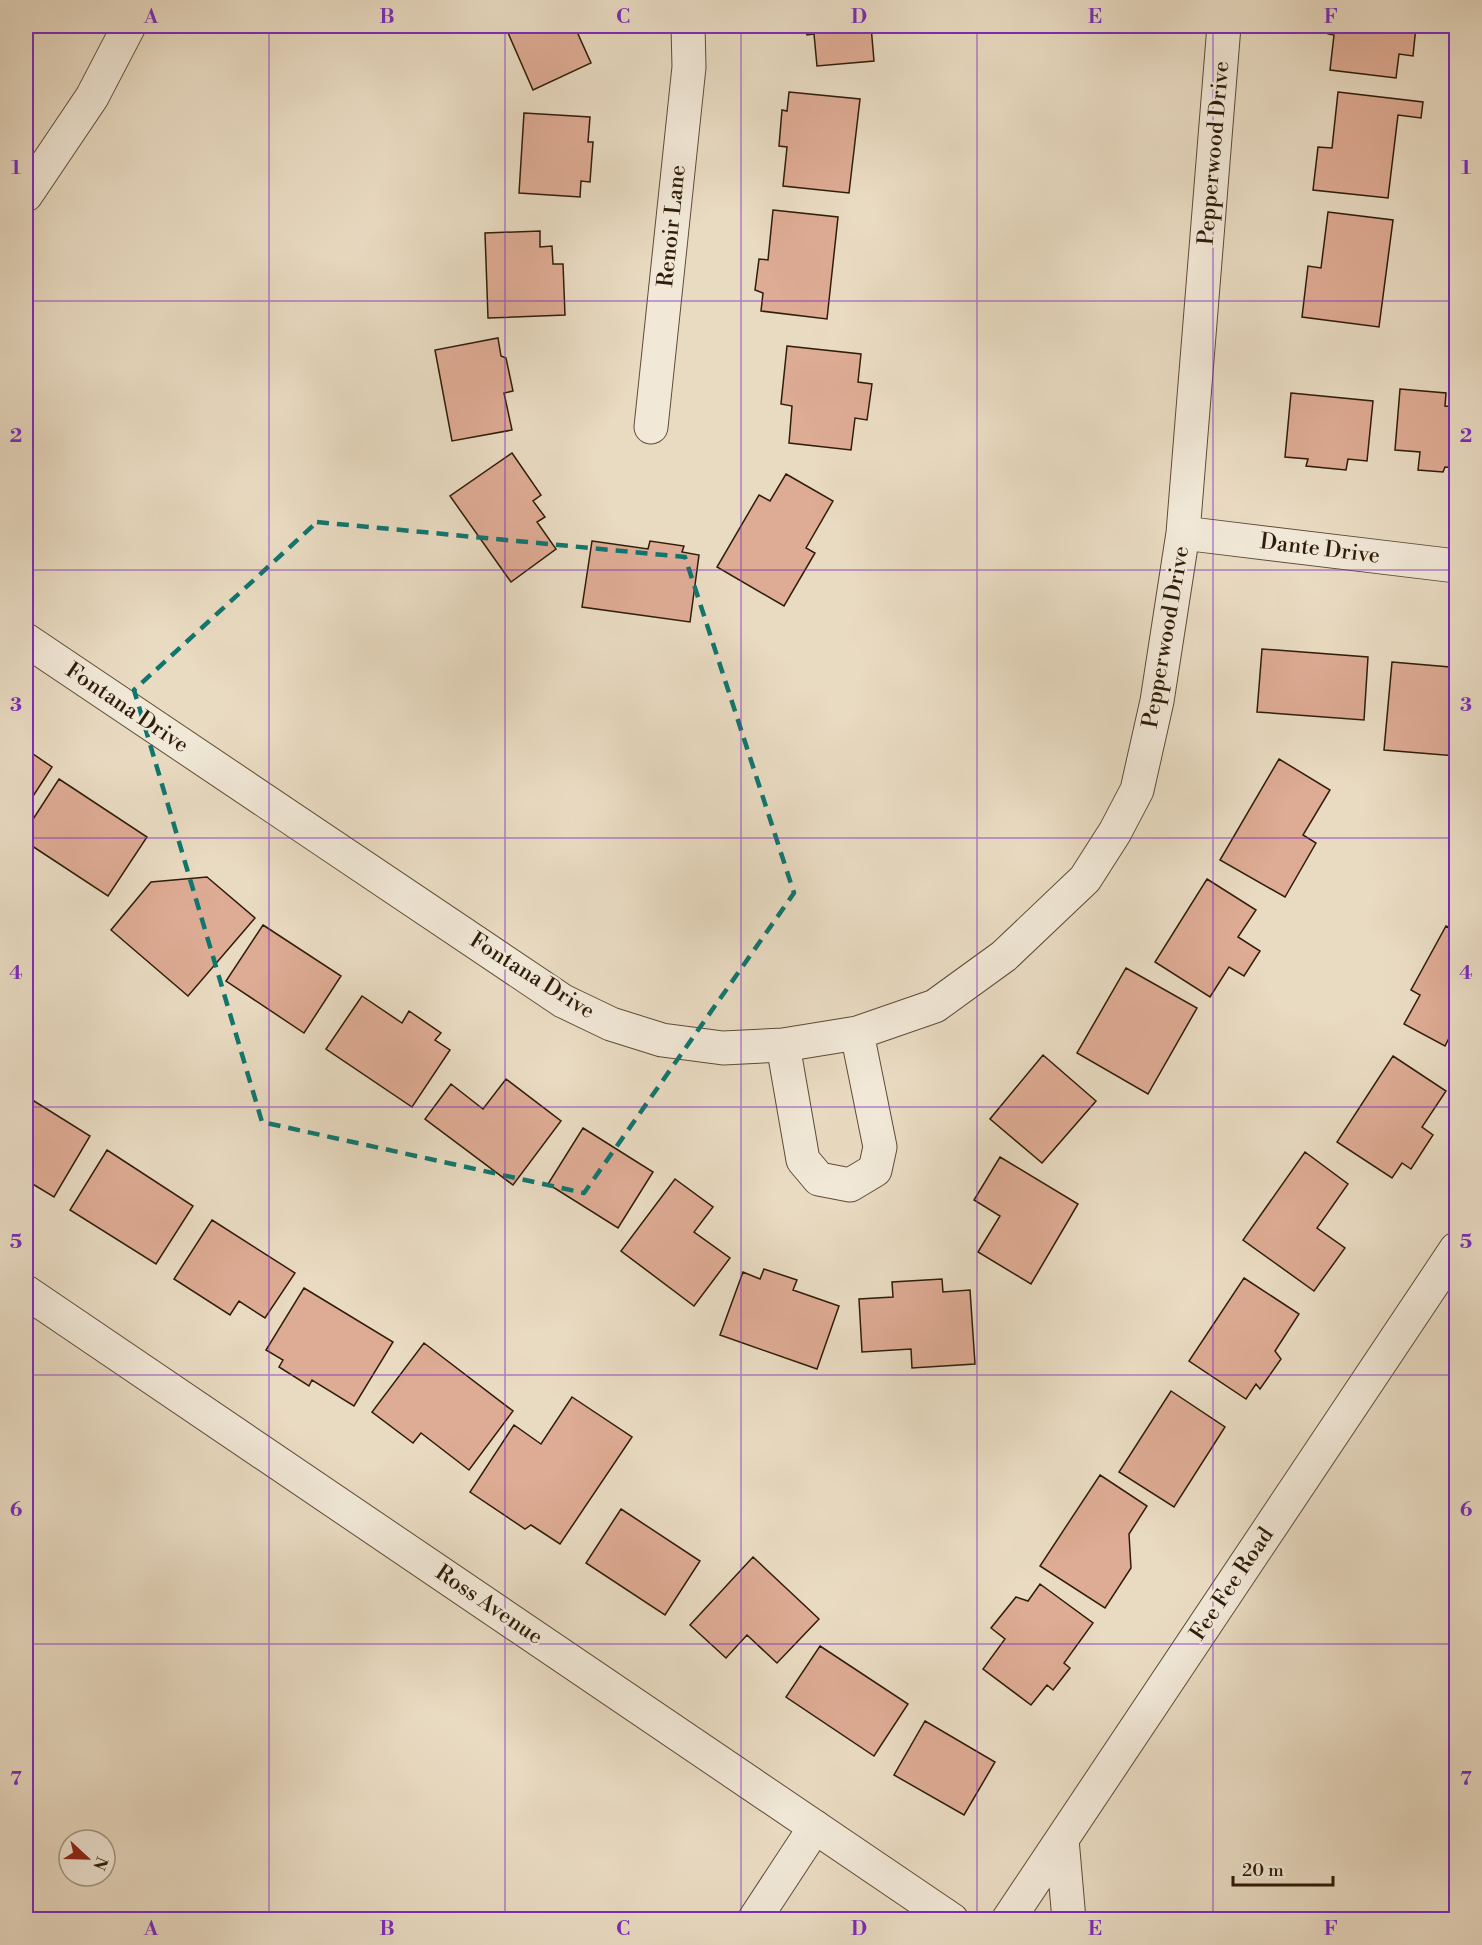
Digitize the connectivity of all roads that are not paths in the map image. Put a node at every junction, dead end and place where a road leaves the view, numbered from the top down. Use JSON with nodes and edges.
{"nodes":[{"id":1,"x":129,"y":26,"type":"edge"},
{"id":2,"x":688,"y":26,"type":"edge"},
{"id":3,"x":1224,"y":26,"type":"edge"},
{"id":4,"x":26,"y":195,"type":"edge"},
{"id":5,"x":651,"y":427,"type":"dead end"},
{"id":6,"x":1183,"y":533,"type":"junction"},
{"id":7,"x":1456,"y":566,"type":"edge"},
{"id":8,"x":26,"y":640,"type":"edge"},
{"id":9,"x":857,"y":1033,"type":"junction"},
{"id":10,"x":783,"y":1045,"type":"junction"},
{"id":11,"x":1456,"y":1249,"type":"edge"},
{"id":12,"x":26,"y":1292,"type":"edge"},
{"id":13,"x":815,"y":1827,"type":"junction"},
{"id":14,"x":1062,"y":1839,"type":"junction"},
{"id":15,"x":754,"y":1920,"type":"edge"},
{"id":16,"x":952,"y":1920,"type":"edge"},
{"id":17,"x":1008,"y":1920,"type":"edge"},
{"id":18,"x":1069,"y":1920,"type":"edge"}],
"edges":[{"from":1,"to":4,"type":"street"},
{"from":2,"to":5,"type":"street","name":"Renoir Lane"},
{"from":3,"to":6,"type":"street","name":"Pepperwood Drive"},
{"from":6,"to":7,"type":"street","name":"Dante Drive"},
{"from":6,"to":9,"type":"street","name":"Pepperwood Drive"},
{"from":8,"to":10,"type":"street","name":"Fontana Drive"},
{"from":9,"to":10,"type":"street","name":"Pepperwood Drive"},
{"from":9,"to":10,"type":"street"},
{"from":11,"to":14,"type":"street","name":"Fee Fee Road"},
{"from":12,"to":13,"type":"street","name":"Ross Avenue"},
{"from":13,"to":15,"type":"street"},
{"from":13,"to":16,"type":"street","name":"Ross Avenue"},
{"from":14,"to":17,"type":"street","name":"Fee Fee Road"},
{"from":14,"to":18,"type":"street"}]}
